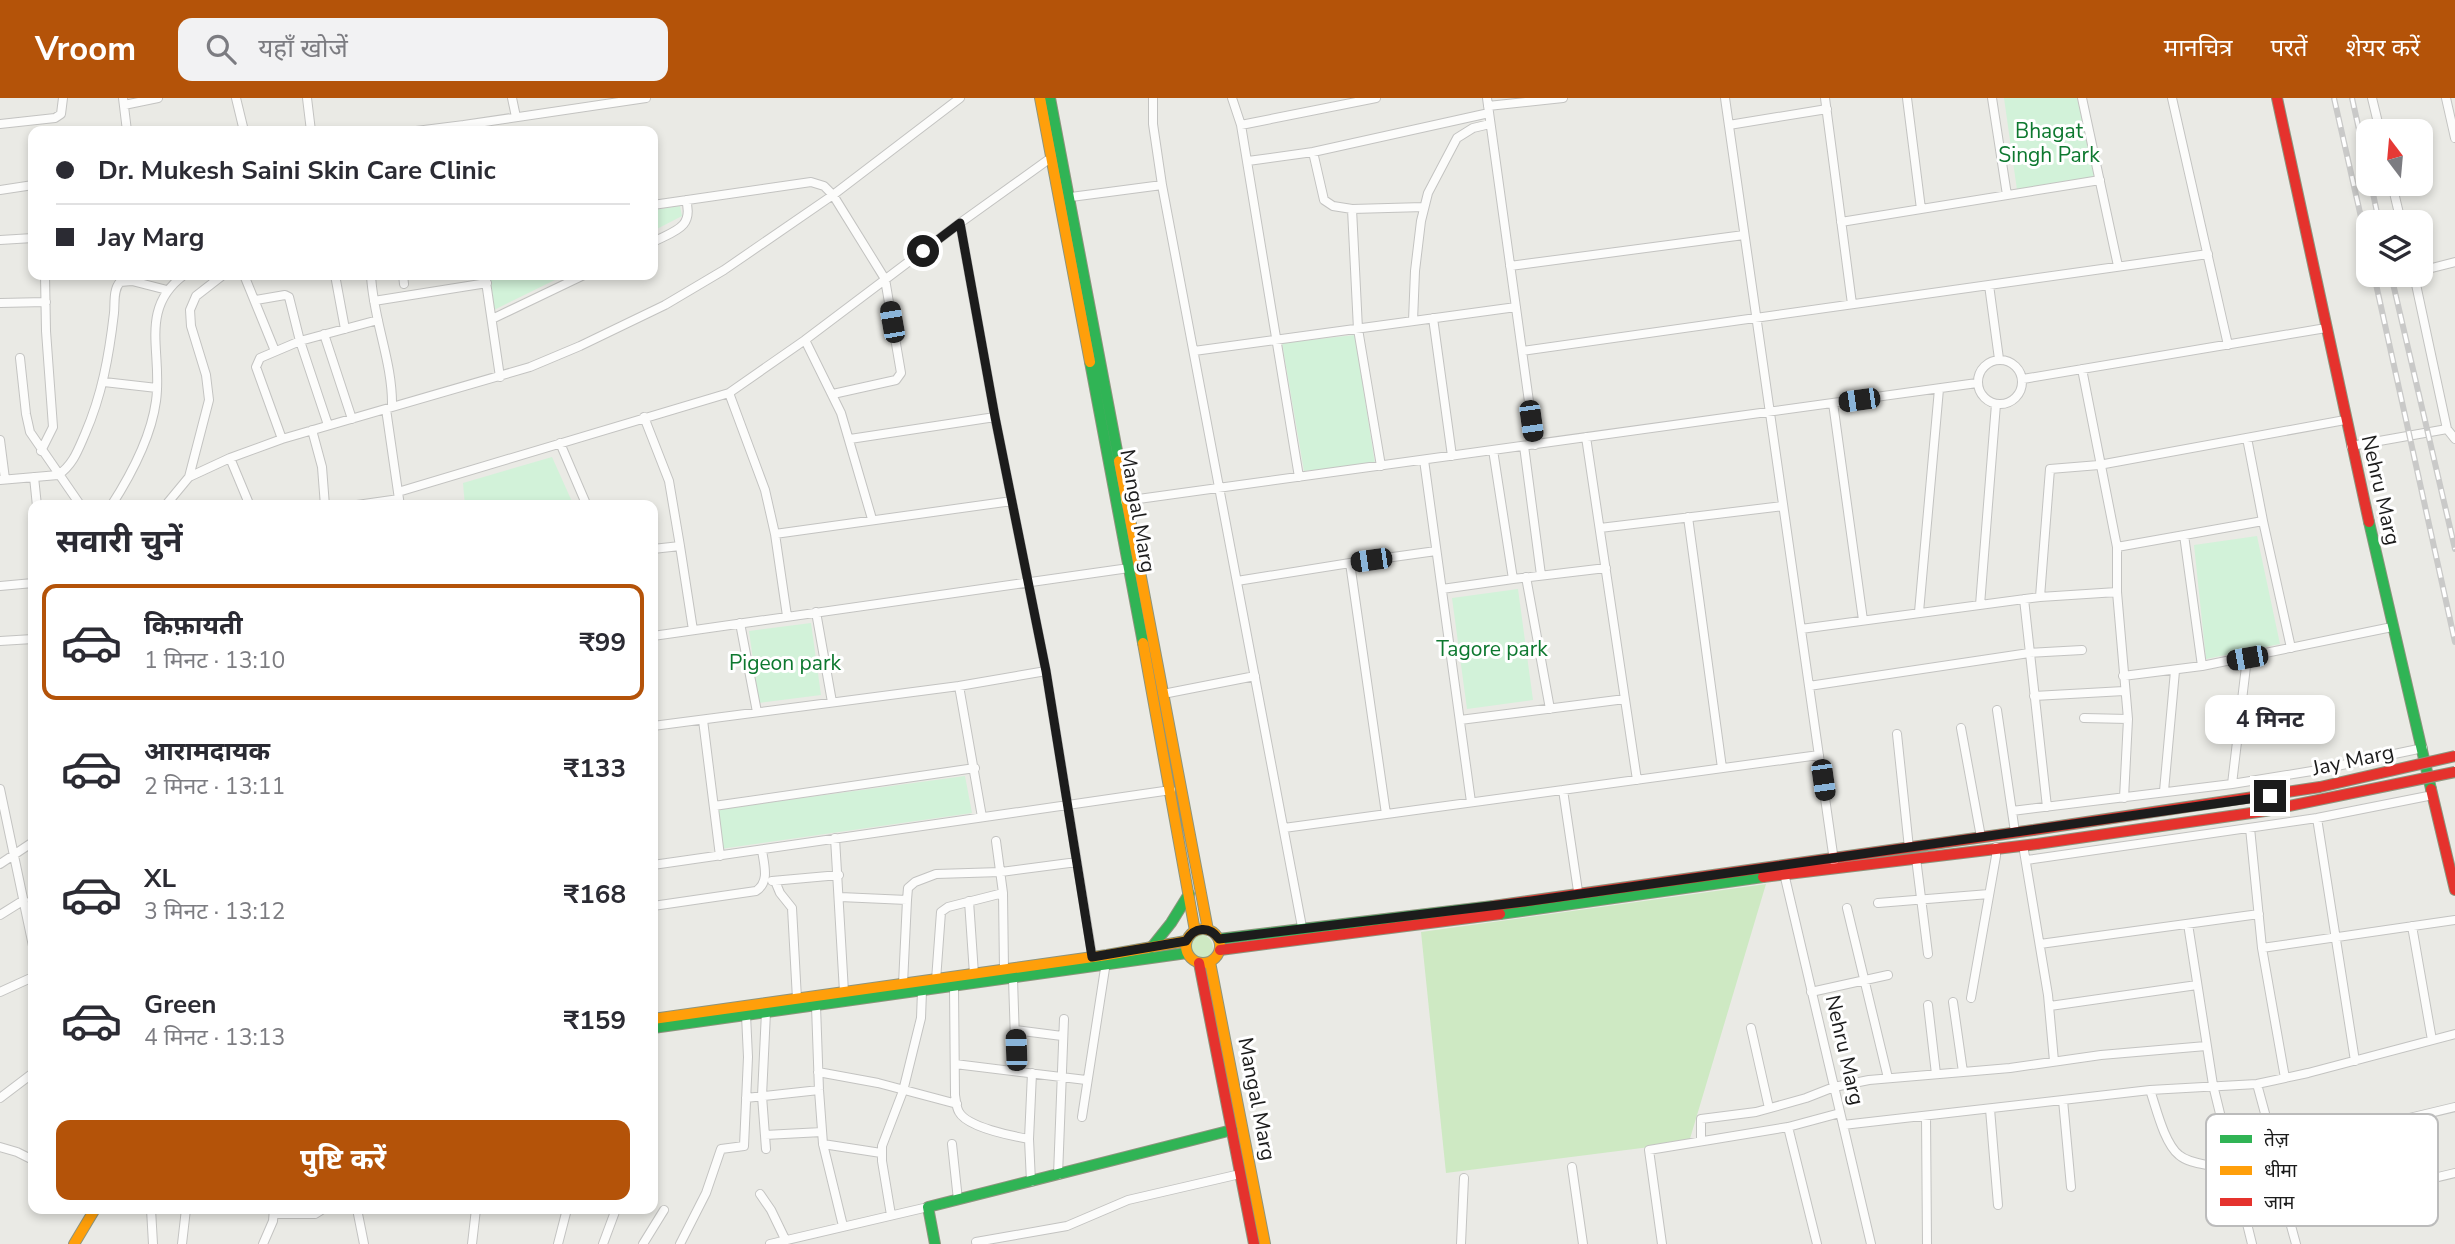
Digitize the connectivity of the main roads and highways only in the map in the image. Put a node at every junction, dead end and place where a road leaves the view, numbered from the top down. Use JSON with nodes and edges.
{"nodes":[{"id":1,"x":1040,"y":98,"type":"edge"},
{"id":2,"x":1050,"y":98,"type":"edge"},
{"id":3,"x":2277,"y":98,"type":"edge"},
{"id":4,"x":1122,"y":501,"type":"junction"},
{"id":5,"x":1158,"y":696,"type":"junction"},
{"id":6,"x":2455,"y":757,"type":"edge"},
{"id":7,"x":2455,"y":772,"type":"edge"},
{"id":8,"x":1834,"y":863,"type":"junction"},
{"id":9,"x":2455,"y":890,"type":"edge"},
{"id":10,"x":1189,"y":894,"type":"junction"},
{"id":11,"x":1579,"y":899,"type":"junction"},
{"id":12,"x":1208,"y":930,"type":"junction"},
{"id":13,"x":1195,"y":931,"type":"junction"},
{"id":14,"x":1220,"y":944,"type":"junction"},
{"id":15,"x":1186,"y":947,"type":"junction"},
{"id":16,"x":1151,"y":948,"type":"junction"},
{"id":17,"x":1107,"y":960,"type":"junction"},
{"id":18,"x":1093,"y":962,"type":"junction"},
{"id":19,"x":1205,"y":963,"type":"junction"},
{"id":20,"x":658,"y":1021,"type":"edge"},
{"id":21,"x":658,"y":1022,"type":"edge"},
{"id":22,"x":1232,"y":1130,"type":"junction"},
{"id":23,"x":92,"y":1214,"type":"edge"},
{"id":24,"x":74,"y":1244,"type":"edge"},
{"id":25,"x":935,"y":1244,"type":"edge"},
{"id":26,"x":1254,"y":1244,"type":"edge"},
{"id":27,"x":1265,"y":1244,"type":"edge"}],
"edges":[{"from":1,"to":4,"type":"main road","name":"Mangal Marg"},
{"from":2,"to":4,"type":"main road","name":"Mangal Marg"},
{"from":3,"to":9,"type":"main road","name":"Nehru Marg"},
{"from":4,"to":5,"type":"main road","name":"Mangal Marg"},
{"from":4,"to":5,"type":"main road","name":"Mangal Marg"},
{"from":5,"to":10,"type":"main road","name":"Mangal Marg"},
{"from":5,"to":12,"type":"main road","name":"Mangal Marg"},
{"from":6,"to":8,"type":"main road","name":"Jay Marg","bridge":true},
{"from":7,"to":8,"type":"main road","name":"Jay Marg","bridge":true},
{"from":8,"to":11,"type":"main road","name":"Jay Marg"},
{"from":10,"to":13,"type":"main road","name":"Mangal Marg"},
{"from":10,"to":16,"type":"main road"},
{"from":11,"to":14,"type":"main road","name":"Jay Marg"},
{"from":11,"to":14,"type":"main road","name":"Jay Marg"},
{"from":12,"to":13,"type":"main road"},
{"from":12,"to":14,"type":"main road"},
{"from":13,"to":15,"type":"main road"},
{"from":14,"to":19,"type":"main road"},
{"from":15,"to":16,"type":"main road"},
{"from":15,"to":17,"type":"main road"},
{"from":15,"to":19,"type":"main road"},
{"from":16,"to":17,"type":"main road"},
{"from":17,"to":18,"type":"main road"},
{"from":18,"to":20,"type":"main road"},
{"from":18,"to":21,"type":"main road"},
{"from":19,"to":22,"type":"main road","name":"Mangal Marg"},
{"from":19,"to":27,"type":"main road","name":"Mangal Marg"},
{"from":22,"to":25,"type":"main road"},
{"from":22,"to":26,"type":"main road","name":"Mangal Marg"},
{"from":23,"to":24,"type":"main road"}]}
